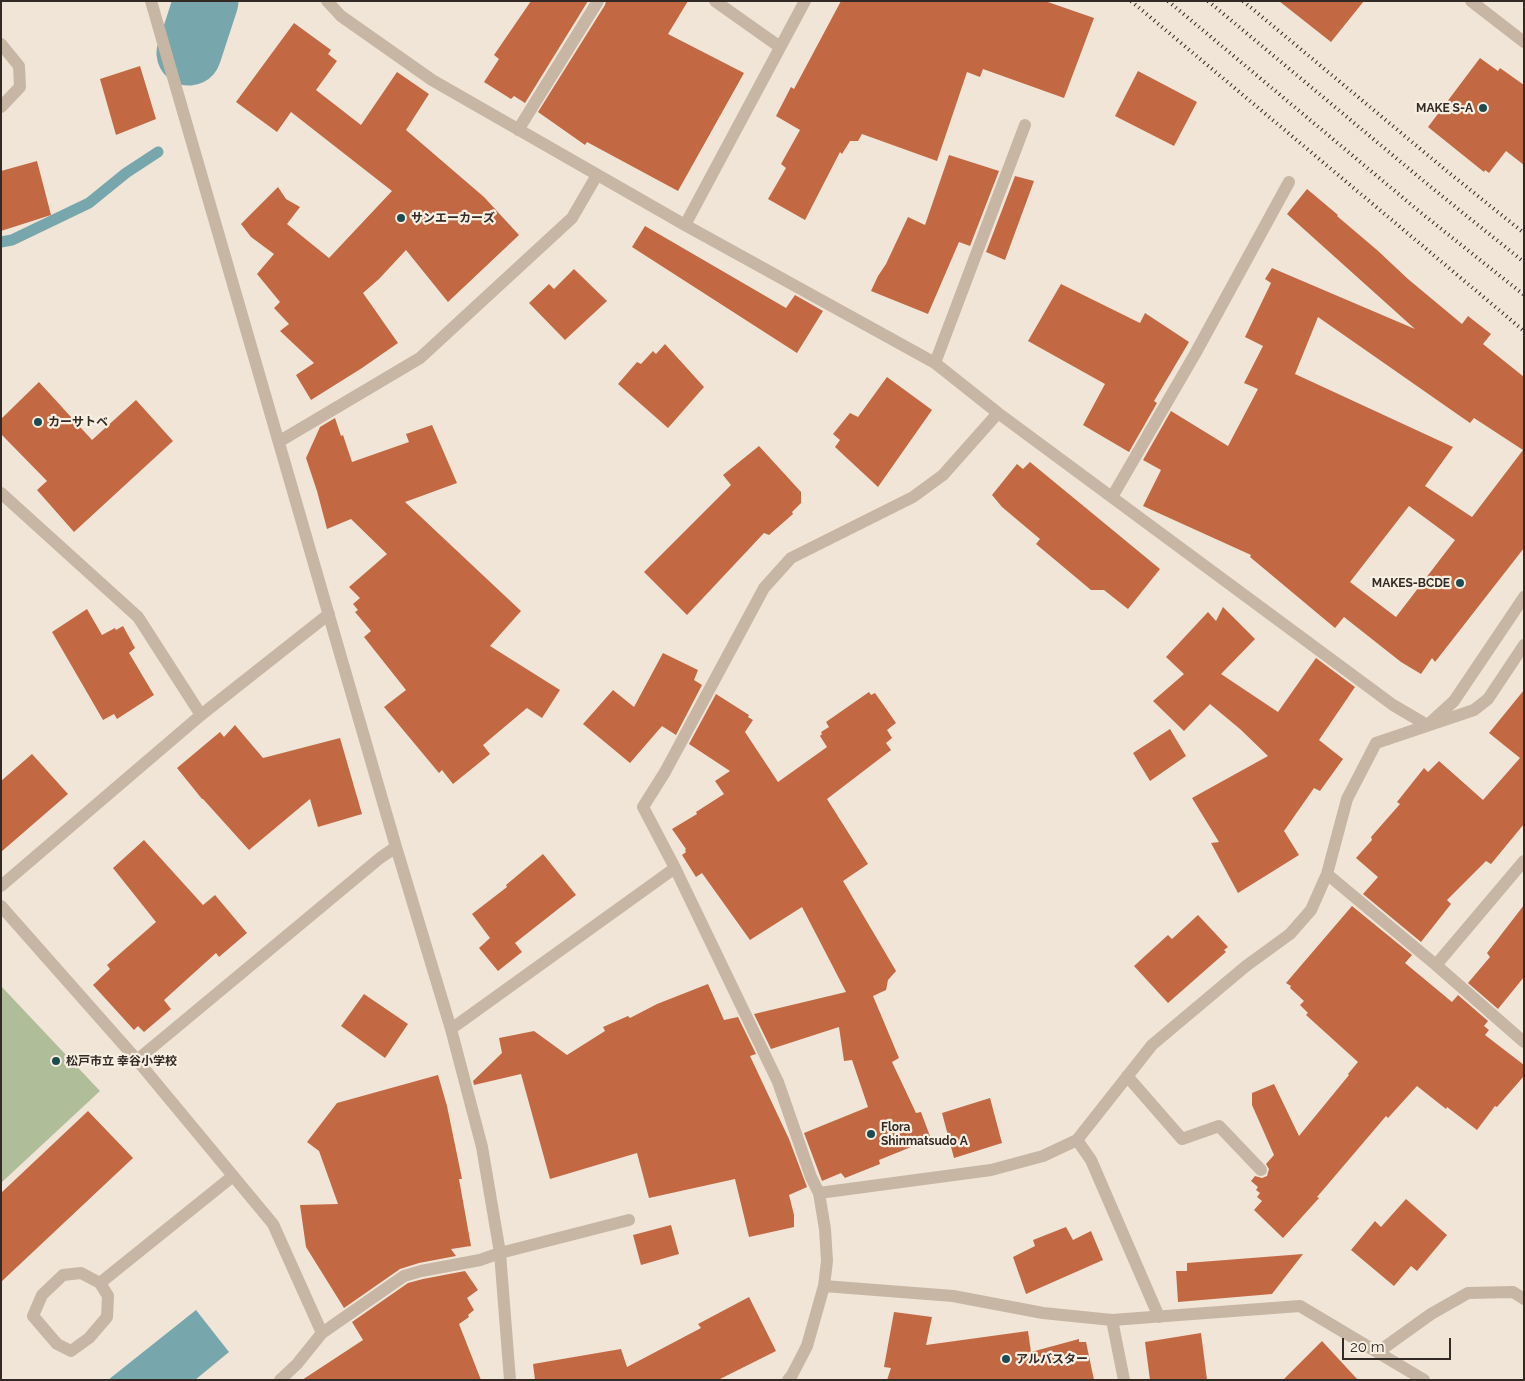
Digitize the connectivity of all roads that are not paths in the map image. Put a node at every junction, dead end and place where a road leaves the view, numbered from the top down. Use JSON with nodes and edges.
{"nodes":[{"id":1,"x":151,"y":1,"type":"edge"},
{"id":2,"x":328,"y":1,"type":"edge"},
{"id":3,"x":598,"y":1,"type":"edge"},
{"id":4,"x":715,"y":1,"type":"edge"},
{"id":5,"x":804,"y":1,"type":"edge"},
{"id":6,"x":1471,"y":1,"type":"edge"},
{"id":7,"x":1524,"y":42,"type":"edge"},
{"id":8,"x":1,"y":44,"type":"edge"},
{"id":9,"x":780,"y":47,"type":"junction"},
{"id":10,"x":1,"y":107,"type":"edge"},
{"id":11,"x":1025,"y":125,"type":"dead end"},
{"id":12,"x":518,"y":130,"type":"junction"},
{"id":13,"x":597,"y":175,"type":"junction"},
{"id":14,"x":1289,"y":182,"type":"dead end"},
{"id":15,"x":685,"y":225,"type":"junction"},
{"id":16,"x":935,"y":363,"type":"junction"},
{"id":17,"x":998,"y":413,"type":"junction"},
{"id":18,"x":280,"y":441,"type":"junction"},
{"id":19,"x":1,"y":493,"type":"edge"},
{"id":20,"x":1112,"y":497,"type":"junction"},
{"id":21,"x":1524,"y":597,"type":"edge"},
{"id":22,"x":329,"y":614,"type":"junction"},
{"id":23,"x":1524,"y":645,"type":"edge"},
{"id":24,"x":201,"y":715,"type":"junction"},
{"id":25,"x":1427,"y":725,"type":"junction"},
{"id":26,"x":396,"y":847,"type":"junction"},
{"id":27,"x":1524,"y":861,"type":"edge"},
{"id":28,"x":675,"y":868,"type":"junction"},
{"id":29,"x":1327,"y":874,"type":"junction"},
{"id":30,"x":1,"y":886,"type":"edge"},
{"id":31,"x":1,"y":906,"type":"edge"},
{"id":32,"x":1436,"y":965,"type":"junction"},
{"id":33,"x":451,"y":1029,"type":"junction"},
{"id":34,"x":1524,"y":1042,"type":"edge"},
{"id":35,"x":137,"y":1060,"type":"junction"},
{"id":36,"x":1127,"y":1076,"type":"junction"},
{"id":37,"x":1077,"y":1140,"type":"junction"},
{"id":38,"x":1261,"y":1170,"type":"dead end"},
{"id":39,"x":233,"y":1176,"type":"junction"},
{"id":40,"x":818,"y":1193,"type":"junction"},
{"id":41,"x":629,"y":1220,"type":"dead end"},
{"id":42,"x":500,"y":1253,"type":"junction"},
{"id":43,"x":100,"y":1283,"type":"junction"},
{"id":44,"x":824,"y":1286,"type":"junction"},
{"id":45,"x":1524,"y":1299,"type":"edge"},
{"id":46,"x":1159,"y":1317,"type":"junction"},
{"id":47,"x":1112,"y":1320,"type":"junction"},
{"id":48,"x":322,"y":1333,"type":"junction"},
{"id":49,"x":1378,"y":1352,"type":"junction"},
{"id":50,"x":280,"y":1380,"type":"edge"},
{"id":51,"x":510,"y":1380,"type":"edge"},
{"id":52,"x":788,"y":1380,"type":"edge"},
{"id":53,"x":1124,"y":1380,"type":"edge"},
{"id":54,"x":1424,"y":1380,"type":"edge"}],
"edges":[{"from":1,"to":18,"type":"street"},
{"from":2,"to":12,"type":"street"},
{"from":3,"to":12,"type":"street"},
{"from":4,"to":9,"type":"street"},
{"from":5,"to":9,"type":"street"},
{"from":6,"to":7,"type":"street"},
{"from":8,"to":10,"type":"street"},
{"from":9,"to":15,"type":"street"},
{"from":11,"to":16,"type":"street"},
{"from":12,"to":13,"type":"street"},
{"from":13,"to":15,"type":"street"},
{"from":13,"to":18,"type":"street"},
{"from":14,"to":20,"type":"street"},
{"from":15,"to":16,"type":"street"},
{"from":16,"to":17,"type":"street"},
{"from":17,"to":20,"type":"street"},
{"from":17,"to":28,"type":"street"},
{"from":18,"to":22,"type":"street"},
{"from":19,"to":24,"type":"street"},
{"from":20,"to":25,"type":"street"},
{"from":21,"to":25,"type":"street"},
{"from":22,"to":24,"type":"street"},
{"from":22,"to":26,"type":"street"},
{"from":23,"to":25,"type":"street"},
{"from":24,"to":30,"type":"street"},
{"from":25,"to":29,"type":"street"},
{"from":26,"to":33,"type":"street"},
{"from":26,"to":35,"type":"street"},
{"from":27,"to":32,"type":"street"},
{"from":28,"to":33,"type":"street"},
{"from":28,"to":40,"type":"street"},
{"from":29,"to":32,"type":"street"},
{"from":29,"to":36,"type":"street"},
{"from":31,"to":35,"type":"street"},
{"from":32,"to":34,"type":"street"},
{"from":33,"to":42,"type":"street"},
{"from":35,"to":39,"type":"street"},
{"from":36,"to":37,"type":"street"},
{"from":36,"to":38,"type":"street"},
{"from":37,"to":40,"type":"street"},
{"from":37,"to":46,"type":"street"},
{"from":39,"to":43,"type":"street"},
{"from":39,"to":48,"type":"street"},
{"from":40,"to":44,"type":"street"},
{"from":41,"to":42,"type":"street"},
{"from":42,"to":48,"type":"street"},
{"from":42,"to":51,"type":"street"},
{"from":43,"to":43,"type":"street"},
{"from":44,"to":47,"type":"street"},
{"from":44,"to":52,"type":"street"},
{"from":45,"to":49,"type":"street"},
{"from":46,"to":47,"type":"street"},
{"from":46,"to":49,"type":"street"},
{"from":47,"to":53,"type":"street"},
{"from":48,"to":50,"type":"street"},
{"from":49,"to":54,"type":"street"}]}
